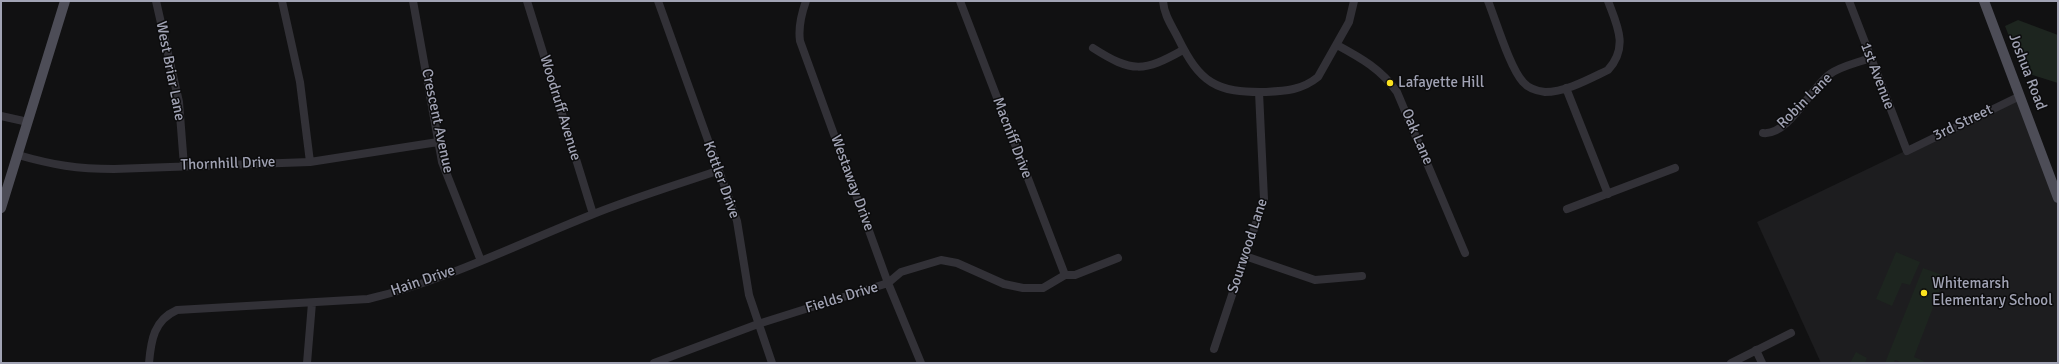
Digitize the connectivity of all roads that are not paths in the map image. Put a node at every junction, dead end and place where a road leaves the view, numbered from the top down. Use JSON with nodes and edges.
{"nodes":[{"id":1,"x":65,"y":1,"type":"edge"},
{"id":2,"x":156,"y":1,"type":"edge"},
{"id":3,"x":282,"y":1,"type":"edge"},
{"id":4,"x":412,"y":1,"type":"edge"},
{"id":5,"x":527,"y":1,"type":"edge"},
{"id":6,"x":658,"y":1,"type":"edge"},
{"id":7,"x":806,"y":1,"type":"edge"},
{"id":8,"x":960,"y":1,"type":"edge"},
{"id":9,"x":1163,"y":1,"type":"edge"},
{"id":10,"x":1354,"y":1,"type":"edge"},
{"id":11,"x":1488,"y":1,"type":"edge"},
{"id":12,"x":1608,"y":1,"type":"edge"},
{"id":13,"x":1849,"y":1,"type":"edge"},
{"id":14,"x":1984,"y":1,"type":"edge"},
{"id":15,"x":1338,"y":45,"type":"junction"},
{"id":16,"x":1093,"y":48,"type":"dead end"},
{"id":17,"x":1183,"y":50,"type":"junction"},
{"id":18,"x":1870,"y":58,"type":"junction"},
{"id":19,"x":1566,"y":88,"type":"junction"},
{"id":20,"x":1259,"y":92,"type":"junction"},
{"id":21,"x":2020,"y":96,"type":"junction"},
{"id":22,"x":1,"y":116,"type":"edge"},
{"id":23,"x":28,"y":122,"type":"junction"},
{"id":24,"x":1763,"y":133,"type":"dead end"},
{"id":25,"x":438,"y":142,"type":"junction"},
{"id":26,"x":1907,"y":151,"type":"joint"},
{"id":27,"x":18,"y":155,"type":"junction"},
{"id":28,"x":310,"y":162,"type":"junction"},
{"id":29,"x":184,"y":166,"type":"junction"},
{"id":30,"x":1675,"y":168,"type":"dead end"},
{"id":31,"x":717,"y":171,"type":"junction"},
{"id":32,"x":1608,"y":194,"type":"junction"},
{"id":33,"x":2058,"y":198,"type":"edge"},
{"id":34,"x":1,"y":208,"type":"edge"},
{"id":35,"x":1568,"y":210,"type":"dead end"},
{"id":36,"x":593,"y":214,"type":"junction"},
{"id":37,"x":1465,"y":253,"type":"dead end"},
{"id":38,"x":1245,"y":256,"type":"junction"},
{"id":39,"x":1118,"y":258,"type":"dead end"},
{"id":40,"x":481,"y":261,"type":"junction"},
{"id":41,"x":1065,"y":275,"type":"junction"},
{"id":42,"x":1362,"y":276,"type":"dead end"},
{"id":43,"x":888,"y":283,"type":"junction"},
{"id":44,"x":312,"y":303,"type":"junction"},
{"id":45,"x":758,"y":324,"type":"junction"},
{"id":46,"x":1790,"y":333,"type":"dead end"},
{"id":47,"x":1214,"y":349,"type":"dead end"},
{"id":48,"x":1756,"y":350,"type":"junction"},
{"id":49,"x":149,"y":363,"type":"edge"},
{"id":50,"x":307,"y":363,"type":"edge"},
{"id":51,"x":654,"y":363,"type":"edge"},
{"id":52,"x":772,"y":363,"type":"edge"},
{"id":53,"x":921,"y":363,"type":"edge"},
{"id":54,"x":1731,"y":363,"type":"edge"},
{"id":55,"x":1762,"y":363,"type":"edge"}],
"edges":[{"from":1,"to":23,"type":"main road"},
{"from":2,"to":29,"type":"street","name":"West Briar Lane"},
{"from":3,"to":28,"type":"street"},
{"from":4,"to":25,"type":"street","name":"Crescent Avenue"},
{"from":5,"to":36,"type":"street","name":"Woodruff Avenue"},
{"from":6,"to":31,"type":"street","name":"Kottler Drive"},
{"from":7,"to":43,"type":"street","name":"Westaway Drive"},
{"from":8,"to":41,"type":"street","name":"Macniff Drive"},
{"from":9,"to":17,"type":"street"},
{"from":10,"to":15,"type":"street"},
{"from":11,"to":19,"type":"street"},
{"from":12,"to":19,"type":"street"},
{"from":13,"to":18,"type":"street","name":"1st Avenue"},
{"from":14,"to":21,"type":"main road","name":"Joshua Road"},
{"from":15,"to":20,"type":"street"},
{"from":15,"to":37,"type":"street","name":"Oak Lane"},
{"from":16,"to":17,"type":"street"},
{"from":17,"to":20,"type":"street"},
{"from":18,"to":24,"type":"street","name":"Robin Lane"},
{"from":18,"to":26,"type":"street","name":"1st Avenue"},
{"from":19,"to":32,"type":"street"},
{"from":20,"to":38,"type":"street","name":"Sourwood Lane"},
{"from":21,"to":26,"type":"street","name":"3rd Street"},
{"from":21,"to":33,"type":"main road","name":"Joshua Road"},
{"from":22,"to":23,"type":"street"},
{"from":23,"to":27,"type":"main road"},
{"from":25,"to":28,"type":"street","name":"Thornhill Drive"},
{"from":25,"to":40,"type":"street","name":"Crescent Avenue"},
{"from":27,"to":29,"type":"street","name":"Thornhill Drive"},
{"from":27,"to":34,"type":"main road"},
{"from":28,"to":29,"type":"street","name":"Thornhill Drive"},
{"from":30,"to":32,"type":"street"},
{"from":31,"to":36,"type":"street","name":"Hain Drive"},
{"from":31,"to":45,"type":"street","name":"Kottler Drive"},
{"from":32,"to":35,"type":"street"},
{"from":36,"to":40,"type":"street","name":"Hain Drive"},
{"from":38,"to":42,"type":"street"},
{"from":38,"to":47,"type":"street","name":"Sourwood Lane"},
{"from":39,"to":41,"type":"street","name":"Fields Drive"},
{"from":40,"to":44,"type":"street","name":"Hain Drive"},
{"from":41,"to":43,"type":"street","name":"Fields Drive"},
{"from":43,"to":45,"type":"street","name":"Fields Drive"},
{"from":43,"to":53,"type":"street","name":"Westaway Drive"},
{"from":44,"to":49,"type":"street","name":"Hain Drive"},
{"from":44,"to":50,"type":"street"},
{"from":45,"to":51,"type":"street","name":"Fields Drive"},
{"from":45,"to":52,"type":"street","name":"Kottler Drive"},
{"from":46,"to":48,"type":"street"},
{"from":48,"to":54,"type":"street"},
{"from":48,"to":55,"type":"street"}]}
